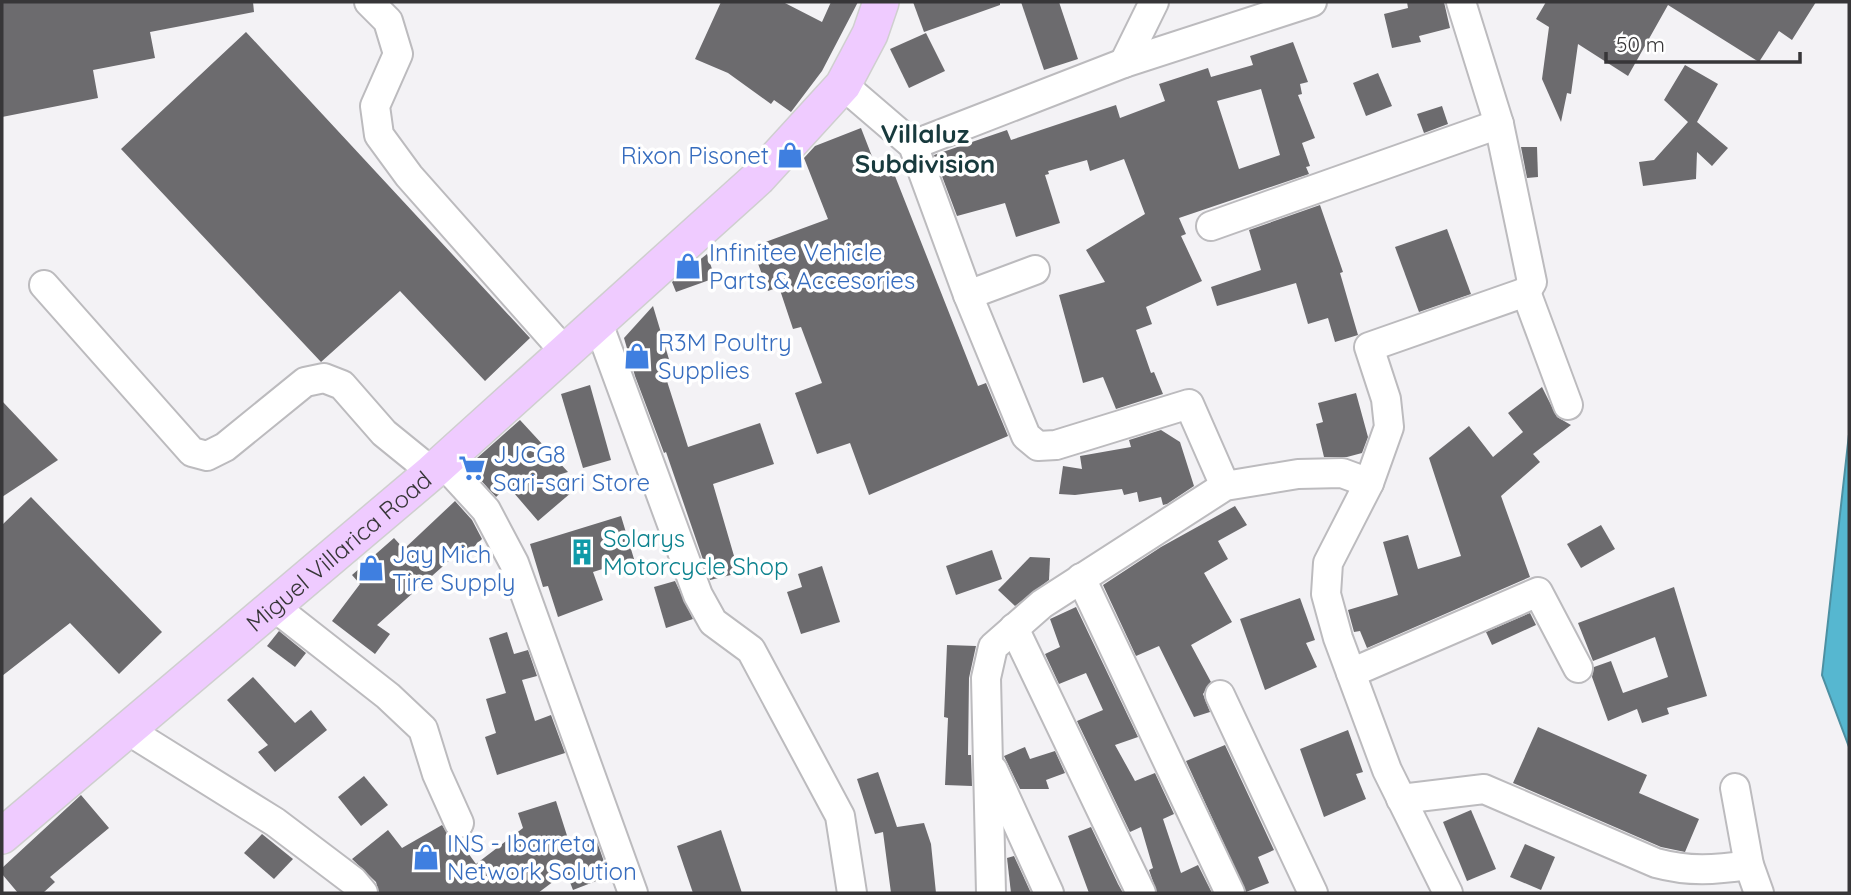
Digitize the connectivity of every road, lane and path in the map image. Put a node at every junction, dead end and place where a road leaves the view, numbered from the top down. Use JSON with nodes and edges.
{"nodes":[{"id":1,"x":369,"y":2,"type":"edge"},
{"id":2,"x":881,"y":2,"type":"edge"},
{"id":3,"x":1154,"y":2,"type":"edge"},
{"id":4,"x":1312,"y":2,"type":"edge"},
{"id":5,"x":1461,"y":2,"type":"edge"},
{"id":6,"x":1124,"y":63,"type":"junction"},
{"id":7,"x":843,"y":85,"type":"junction"},
{"id":8,"x":1499,"y":124,"type":"junction"},
{"id":9,"x":913,"y":145,"type":"junction"},
{"id":10,"x":1211,"y":226,"type":"dead end"},
{"id":11,"x":1035,"y":270,"type":"dead end"},
{"id":12,"x":44,"y":285,"type":"dead end"},
{"id":13,"x":1526,"y":292,"type":"junction"},
{"id":14,"x":968,"y":295,"type":"junction"},
{"id":15,"x":598,"y":323,"type":"junction"},
{"id":16,"x":566,"y":353,"type":"junction"},
{"id":17,"x":1568,"y":405,"type":"dead end"},
{"id":18,"x":437,"y":467,"type":"junction"},
{"id":19,"x":1369,"y":483,"type":"junction"},
{"id":20,"x":1225,"y":486,"type":"junction"},
{"id":21,"x":1081,"y":578,"type":"junction"},
{"id":22,"x":272,"y":605,"type":"junction"},
{"id":23,"x":1014,"y":628,"type":"junction"},
{"id":24,"x":1578,"y":668,"type":"dead end"},
{"id":25,"x":1351,"y":673,"type":"junction"},
{"id":26,"x":1220,"y":695,"type":"dead end"},
{"id":27,"x":126,"y":729,"type":"junction"},
{"id":28,"x":987,"y":758,"type":"junction"},
{"id":29,"x":1735,"y":788,"type":"dead end"},
{"id":30,"x":1401,"y":799,"type":"junction"},
{"id":31,"x":459,"y":823,"type":"dead end"},
{"id":32,"x":2,"y":836,"type":"edge"},
{"id":33,"x":1749,"y":865,"type":"junction"},
{"id":34,"x":363,"y":893,"type":"edge"},
{"id":35,"x":633,"y":893,"type":"edge"},
{"id":36,"x":852,"y":893,"type":"edge"},
{"id":37,"x":991,"y":893,"type":"edge"},
{"id":38,"x":1049,"y":893,"type":"edge"},
{"id":39,"x":1141,"y":893,"type":"edge"},
{"id":40,"x":1230,"y":893,"type":"edge"},
{"id":41,"x":1313,"y":893,"type":"edge"},
{"id":42,"x":1448,"y":893,"type":"edge"},
{"id":43,"x":1759,"y":893,"type":"edge"}],
"edges":[{"from":1,"to":16,"type":"street"},
{"from":2,"to":7,"type":"main road","name":"Miguel Villarica Road"},
{"from":3,"to":6,"type":"street"},
{"from":4,"to":6,"type":"street"},
{"from":5,"to":8,"type":"street"},
{"from":6,"to":9,"type":"street"},
{"from":7,"to":9,"type":"street"},
{"from":7,"to":15,"type":"main road","name":"Miguel Villarica Road"},
{"from":8,"to":10,"type":"street"},
{"from":8,"to":13,"type":"street"},
{"from":9,"to":14,"type":"street"},
{"from":11,"to":14,"type":"street"},
{"from":12,"to":18,"type":"street"},
{"from":13,"to":17,"type":"street"},
{"from":13,"to":19,"type":"street"},
{"from":14,"to":20,"type":"street"},
{"from":15,"to":16,"type":"main road","name":"Miguel Villarica Road"},
{"from":15,"to":36,"type":"street"},
{"from":16,"to":18,"type":"main road","name":"Miguel Villarica Road"},
{"from":18,"to":22,"type":"main road","name":"Miguel Villarica Road"},
{"from":18,"to":35,"type":"street"},
{"from":19,"to":20,"type":"street"},
{"from":19,"to":25,"type":"street"},
{"from":20,"to":21,"type":"street"},
{"from":21,"to":23,"type":"street"},
{"from":21,"to":40,"type":"street"},
{"from":22,"to":27,"type":"main road","name":"Miguel Villarica Road"},
{"from":22,"to":31,"type":"street"},
{"from":23,"to":28,"type":"street"},
{"from":23,"to":39,"type":"street"},
{"from":24,"to":25,"type":"street"},
{"from":25,"to":30,"type":"street"},
{"from":26,"to":41,"type":"street"},
{"from":27,"to":32,"type":"main road","name":"Miguel Villarica Road"},
{"from":27,"to":34,"type":"street"},
{"from":28,"to":37,"type":"street"},
{"from":28,"to":38,"type":"street"},
{"from":29,"to":33,"type":"street"},
{"from":30,"to":33,"type":"street"},
{"from":30,"to":42,"type":"street"},
{"from":33,"to":43,"type":"street"}]}
